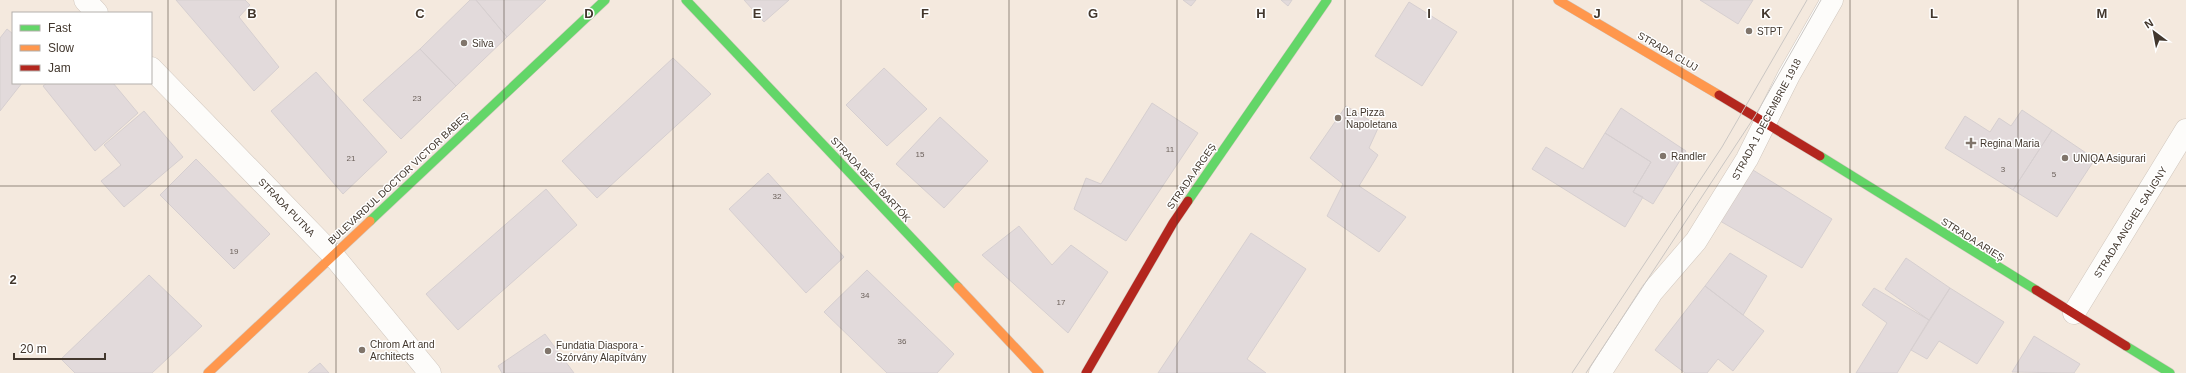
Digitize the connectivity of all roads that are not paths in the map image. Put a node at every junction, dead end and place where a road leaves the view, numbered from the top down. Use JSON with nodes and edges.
{"nodes":[{"id":1,"x":84,"y":0,"type":"edge"},
{"id":2,"x":605,"y":0,"type":"edge"},
{"id":3,"x":686,"y":0,"type":"edge"},
{"id":4,"x":1327,"y":0,"type":"edge"},
{"id":5,"x":1558,"y":0,"type":"edge"},
{"id":6,"x":1832,"y":0,"type":"edge"},
{"id":7,"x":96,"y":12,"type":"edge"},
{"id":8,"x":152,"y":69,"type":"edge"},
{"id":9,"x":1766,"y":122,"type":"junction"},
{"id":10,"x":2186,"y":130,"type":"edge"},
{"id":11,"x":332,"y":254,"type":"junction"},
{"id":12,"x":2074,"y":314,"type":"junction"},
{"id":13,"x":208,"y":373,"type":"edge"},
{"id":14,"x":430,"y":373,"type":"edge"},
{"id":15,"x":1039,"y":373,"type":"edge"},
{"id":16,"x":1086,"y":373,"type":"edge"},
{"id":17,"x":1600,"y":373,"type":"edge"},
{"id":18,"x":2170,"y":373,"type":"edge"}],
"edges":[{"from":1,"to":7,"type":"street"},
{"from":2,"to":11,"type":"street","name":"BULEVARDUL DOCTOR VICTOR BABEȘ"},
{"from":3,"to":15,"type":"street","name":"STRADA BÉLA BARTÓK"},
{"from":4,"to":16,"type":"street","name":"STRADA ARGEȘ"},
{"from":5,"to":9,"type":"street","name":"STRADA CLUJ"},
{"from":6,"to":9,"type":"street","name":"STRADA 1 DECEMBRIE 1918"},
{"from":8,"to":11,"type":"street","name":"STRADA PUTNA"},
{"from":9,"to":12,"type":"street","name":"STRADA ARIEȘ"},
{"from":9,"to":17,"type":"street","name":"STRADA 1 DECEMBRIE 1918"},
{"from":10,"to":12,"type":"street","name":"STRADA ANGHEL SALIGNY"},
{"from":11,"to":13,"type":"street","name":"BULEVARDUL DOCTOR VICTOR BABEȘ"},
{"from":11,"to":14,"type":"street","name":"STRADA PUTNA"},
{"from":12,"to":18,"type":"street","name":"STRADA ARIEȘ"}]}
